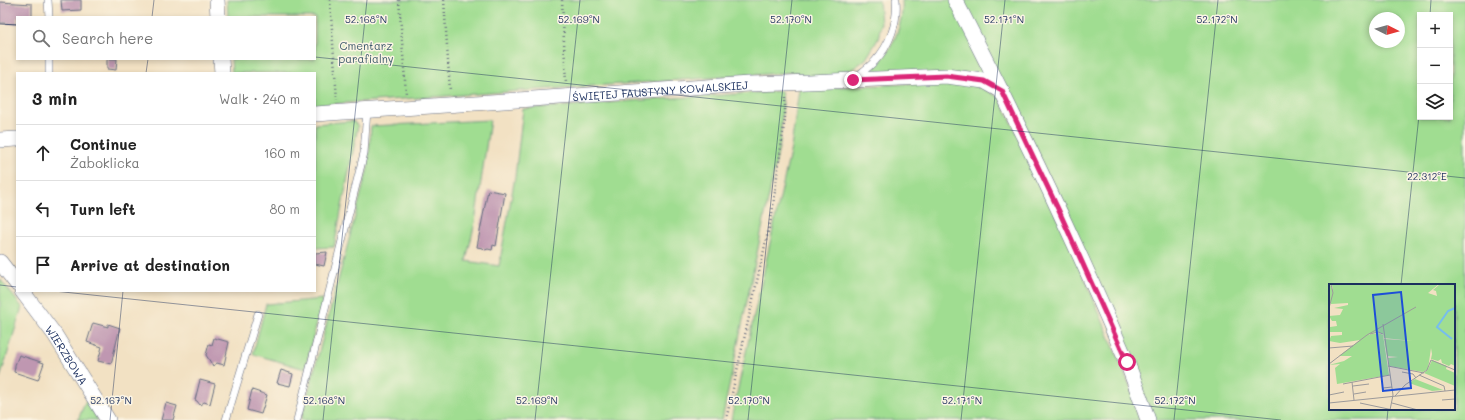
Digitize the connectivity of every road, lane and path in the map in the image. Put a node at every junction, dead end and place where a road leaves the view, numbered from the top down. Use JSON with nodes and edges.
{"nodes":[{"id":1,"x":48,"y":0,"type":"edge"},
{"id":2,"x":217,"y":0,"type":"edge"},
{"id":3,"x":330,"y":0,"type":"edge"},
{"id":4,"x":399,"y":0,"type":"edge"},
{"id":5,"x":444,"y":0,"type":"edge"},
{"id":6,"x":562,"y":0,"type":"edge"},
{"id":7,"x":896,"y":0,"type":"edge"},
{"id":8,"x":955,"y":0,"type":"edge"},
{"id":9,"x":49,"y":16,"type":"edge"},
{"id":10,"x":218,"y":16,"type":"edge"},
{"id":11,"x":49,"y":60,"type":"edge"},
{"id":12,"x":221,"y":60,"type":"edge"},
{"id":13,"x":49,"y":72,"type":"edge"},
{"id":14,"x":222,"y":72,"type":"edge"},
{"id":15,"x":853,"y":80,"type":"junction"},
{"id":16,"x":785,"y":83,"type":"junction"},
{"id":17,"x":1002,"y":91,"type":"junction"},
{"id":18,"x":406,"y":94,"type":"dead end"},
{"id":19,"x":567,"y":97,"type":"junction"},
{"id":20,"x":451,"y":104,"type":"junction"},
{"id":21,"x":367,"y":110,"type":"junction"},
{"id":22,"x":338,"y":112,"type":"junction"},
{"id":23,"x":316,"y":114,"type":"edge"},
{"id":24,"x":16,"y":139,"type":"edge"},
{"id":25,"x":0,"y":140,"type":"edge"},
{"id":26,"x":0,"y":262,"type":"edge"},
{"id":27,"x":16,"y":283,"type":"edge"},
{"id":28,"x":23,"y":292,"type":"edge"},
{"id":29,"x":258,"y":314,"type":"dead end"},
{"id":30,"x":108,"y":420,"type":"edge"},
{"id":31,"x":226,"y":420,"type":"edge"},
{"id":32,"x":297,"y":420,"type":"edge"},
{"id":33,"x":726,"y":420,"type":"edge"},
{"id":34,"x":1148,"y":420,"type":"edge"}],
"edges":[{"from":1,"to":9,"type":"lane"},
{"from":2,"to":10,"type":"street"},
{"from":3,"to":22,"type":"path"},
{"from":4,"to":18,"type":"path"},
{"from":5,"to":20,"type":"path"},
{"from":6,"to":19,"type":"path"},
{"from":7,"to":15,"type":"lane"},
{"from":8,"to":17,"type":"street"},
{"from":11,"to":13,"type":"lane"},
{"from":12,"to":14,"type":"street"},
{"from":15,"to":16,"type":"street","name":"ŚWIĘTEJ FAUSTYNY KOWALSKIEJ"},
{"from":15,"to":17,"type":"street","name":"ŚWIĘTEJ FAUSTYNY KOWALSKIEJ"},
{"from":16,"to":19,"type":"street","name":"ŚWIĘTEJ FAUSTYNY KOWALSKIEJ"},
{"from":16,"to":33,"type":"path"},
{"from":17,"to":34,"type":"street"},
{"from":19,"to":20,"type":"street","name":"ŚWIĘTEJ FAUSTYNY KOWALSKIEJ"},
{"from":20,"to":21,"type":"street","name":"ŚWIĘTEJ FAUSTYNY KOWALSKIEJ"},
{"from":21,"to":22,"type":"street","name":"ŚWIĘTEJ FAUSTYNY KOWALSKIEJ"},
{"from":21,"to":32,"type":"lane"},
{"from":22,"to":23,"type":"street","name":"ŚWIĘTEJ FAUSTYNY KOWALSKIEJ"},
{"from":24,"to":25,"type":"street"},
{"from":26,"to":27,"type":"street"},
{"from":28,"to":30,"type":"street","name":"WIERZBOWA"},
{"from":29,"to":31,"type":"lane"}]}
